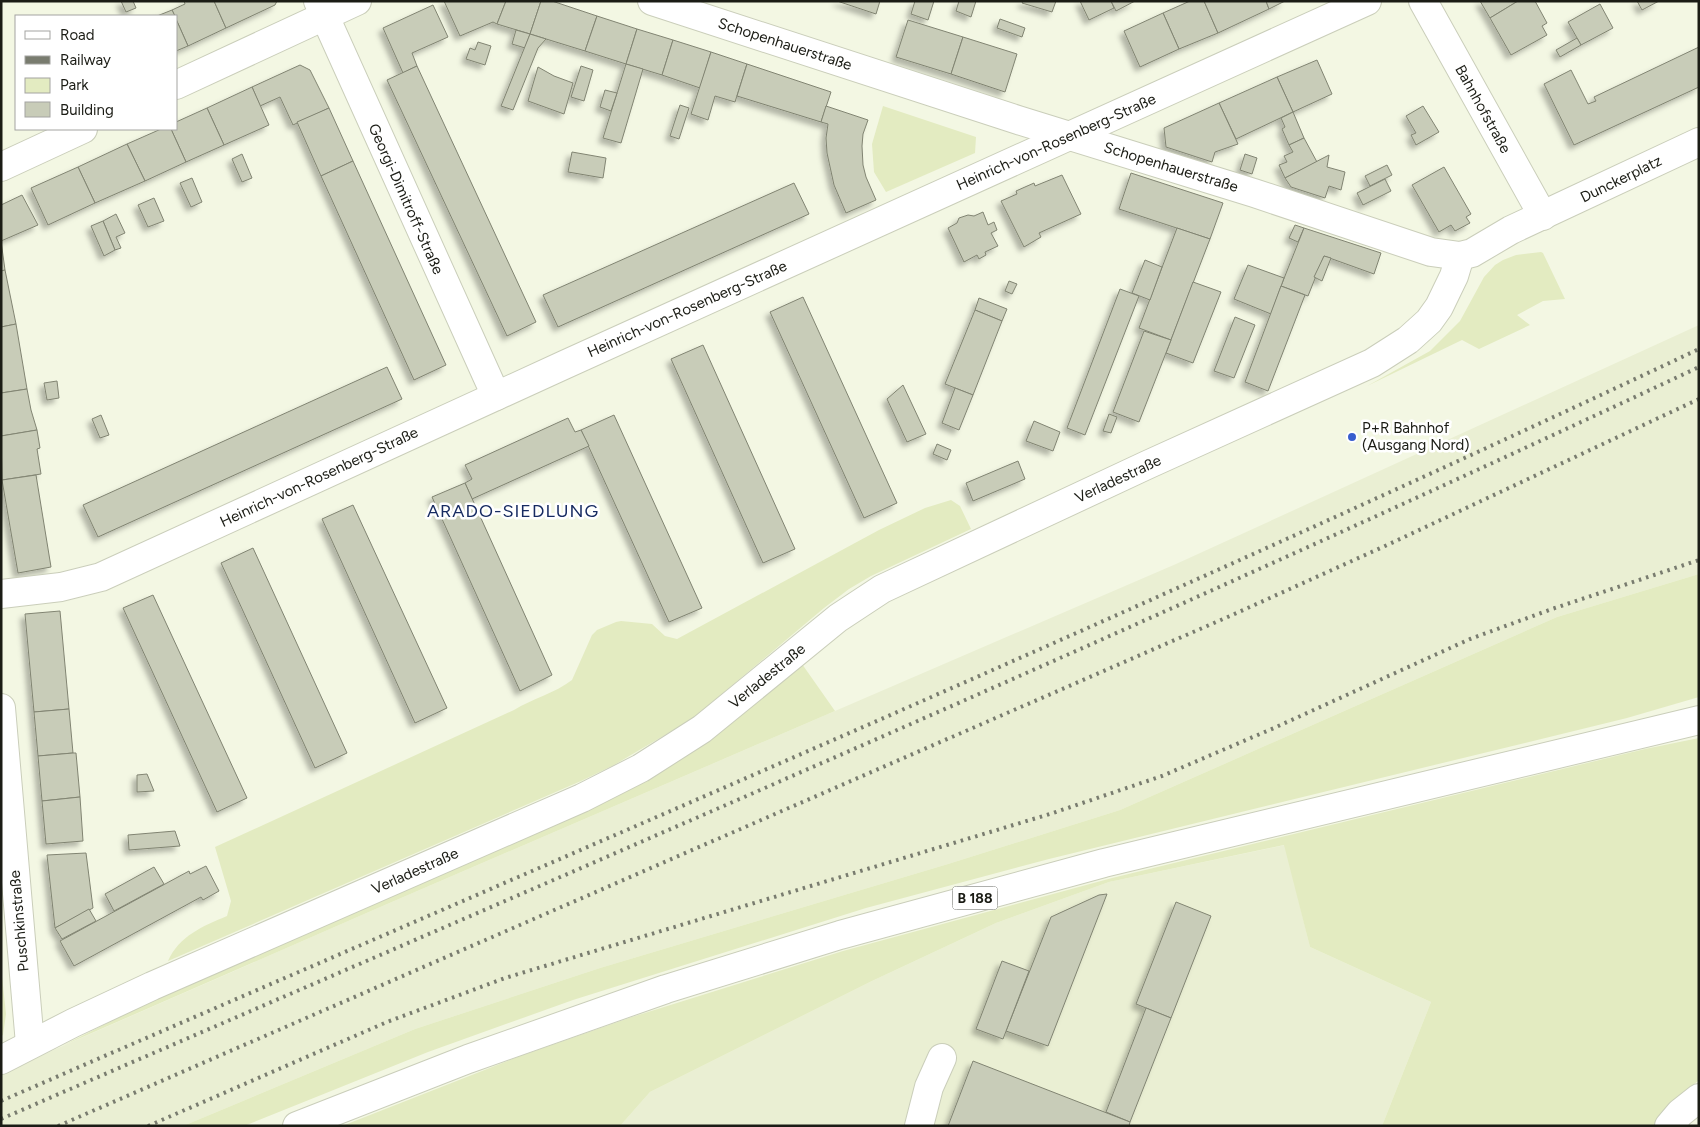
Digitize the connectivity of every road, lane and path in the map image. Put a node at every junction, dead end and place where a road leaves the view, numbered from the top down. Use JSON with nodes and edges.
{"nodes":[{"id":1,"x":358,"y":1,"type":"edge"},
{"id":2,"x":652,"y":1,"type":"edge"},
{"id":3,"x":1367,"y":1,"type":"edge"},
{"id":4,"x":1423,"y":1,"type":"edge"},
{"id":5,"x":321,"y":9,"type":"edge"},
{"id":6,"x":178,"y":84,"type":"edge"},
{"id":7,"x":81,"y":130,"type":"edge"},
{"id":8,"x":1072,"y":136,"type":"junction"},
{"id":9,"x":1699,"y":142,"type":"edge"},
{"id":10,"x":1,"y":167,"type":"edge"},
{"id":11,"x":1543,"y":216,"type":"junction"},
{"id":12,"x":1460,"y":256,"type":"junction"},
{"id":13,"x":496,"y":396,"type":"junction"},
{"id":14,"x":1,"y":594,"type":"edge"},
{"id":15,"x":1,"y":708,"type":"edge"},
{"id":16,"x":1699,"y":720,"type":"edge"},
{"id":17,"x":30,"y":1044,"type":"junction"},
{"id":18,"x":942,"y":1058,"type":"dead end"},
{"id":19,"x":1,"y":1060,"type":"edge"},
{"id":20,"x":1699,"y":1098,"type":"edge"},
{"id":21,"x":297,"y":1126,"type":"edge"},
{"id":22,"x":919,"y":1126,"type":"edge"},
{"id":23,"x":1669,"y":1126,"type":"edge"}],
"edges":[{"from":1,"to":5,"type":"street"},
{"from":2,"to":8,"type":"street","name":"Schopenhauerstraße"},
{"from":3,"to":8,"type":"street","name":"Heinrich-von-Rosenberg-Straße"},
{"from":4,"to":11,"type":"street","name":"Bahnhofstraße"},
{"from":5,"to":6,"type":"street"},
{"from":5,"to":13,"type":"street","name":"Georgi-Dimitroff-Straße"},
{"from":7,"to":10,"type":"street"},
{"from":8,"to":12,"type":"street","name":"Schopenhauerstraße"},
{"from":8,"to":13,"type":"street","name":"Heinrich-von-Rosenberg-Straße"},
{"from":9,"to":11,"type":"street","name":"Dunckerplatz"},
{"from":11,"to":12,"type":"street","name":"Schopenhauerstraße"},
{"from":12,"to":17,"type":"street","name":"Verladestraße"},
{"from":13,"to":14,"type":"street","name":"Heinrich-von-Rosenberg-Straße"},
{"from":15,"to":17,"type":"street","name":"Puschkinstraße"},
{"from":16,"to":21,"type":"street","number":"B 188"},
{"from":17,"to":19,"type":"street","name":"Verladestraße"},
{"from":18,"to":22,"type":"street"},
{"from":20,"to":23,"type":"street"}]}
